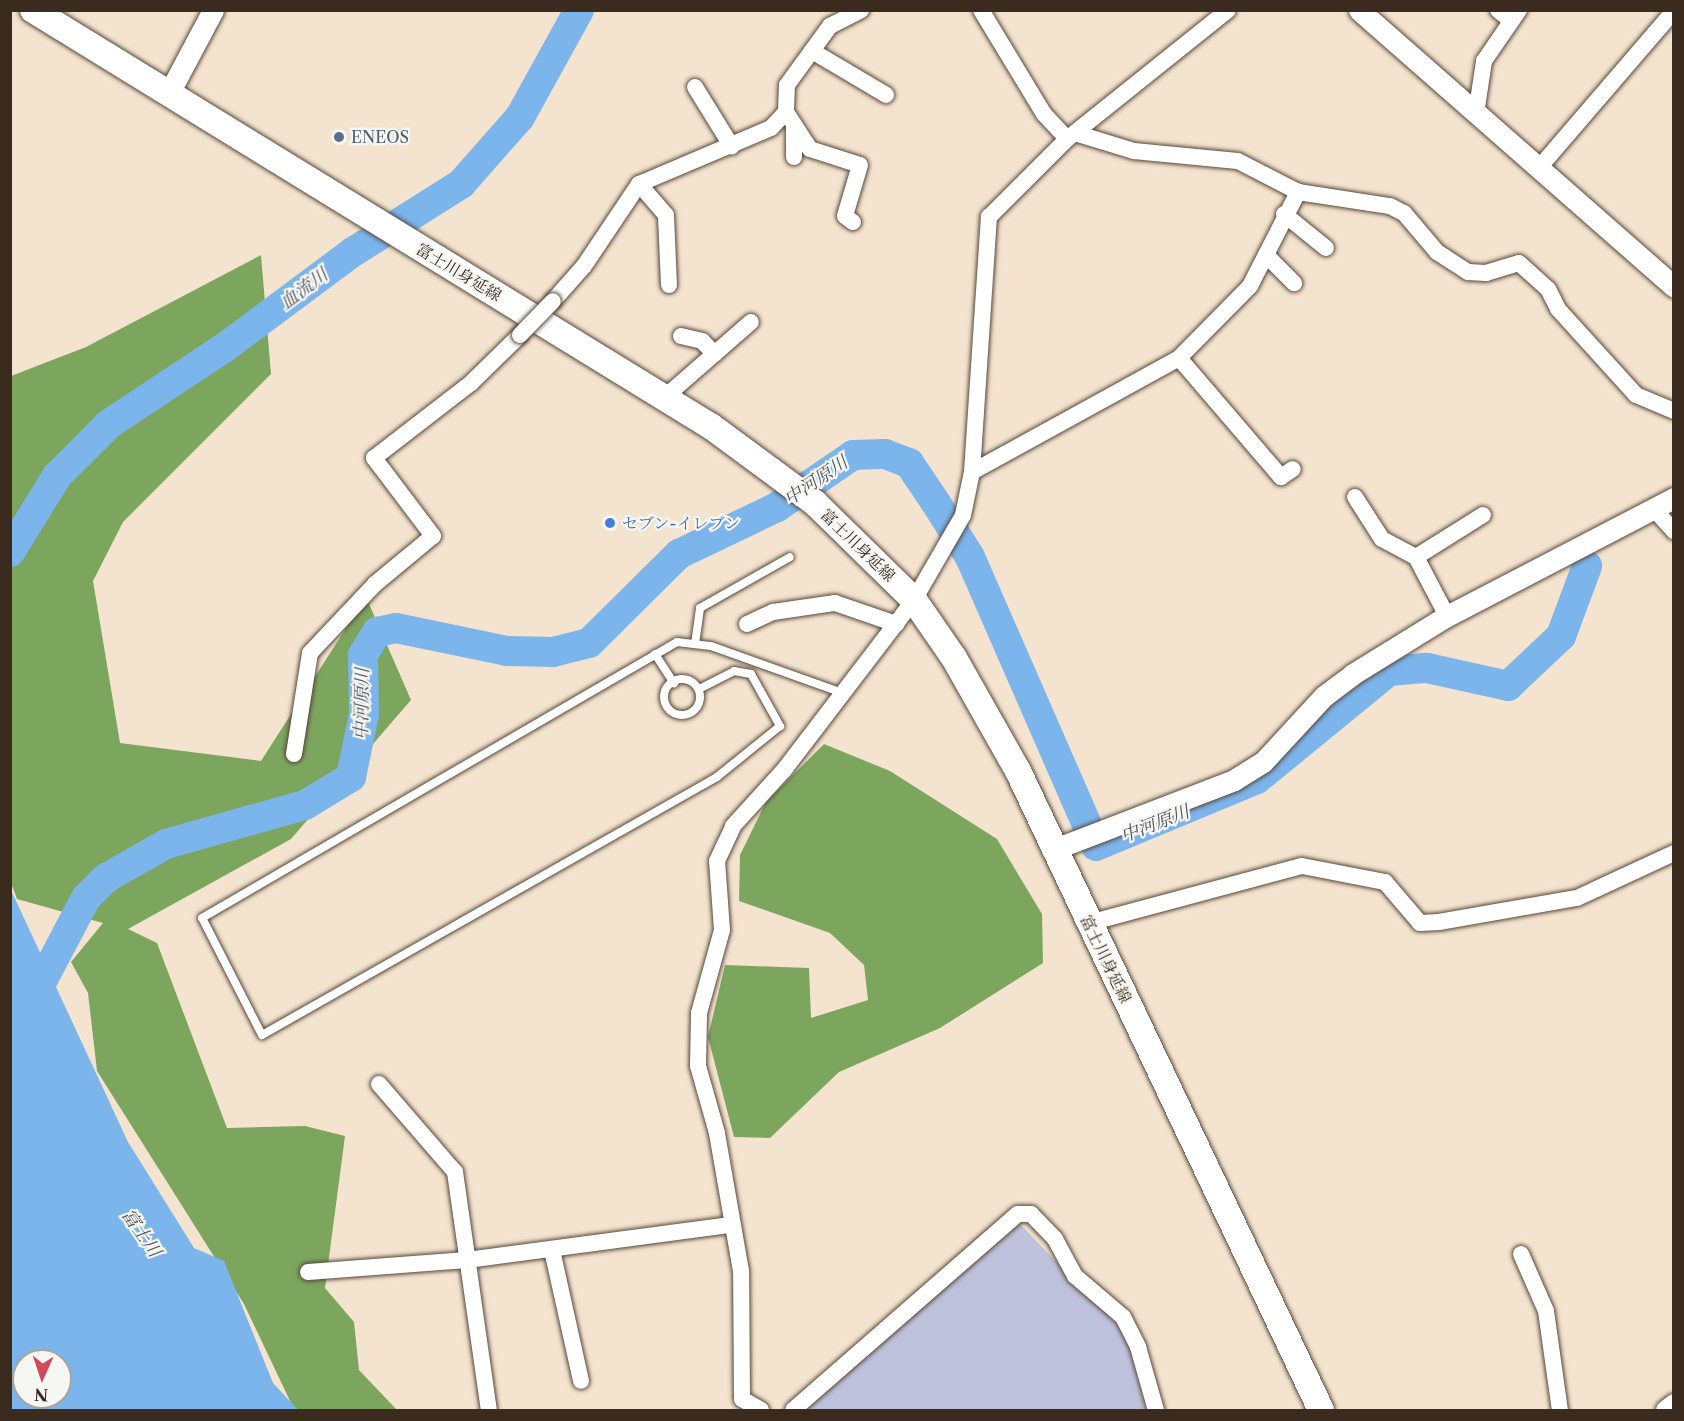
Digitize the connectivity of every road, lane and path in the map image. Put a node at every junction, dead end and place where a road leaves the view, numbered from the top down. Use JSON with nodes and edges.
{"nodes":[{"id":1,"x":33,"y":10,"type":"edge"},
{"id":2,"x":213,"y":10,"type":"edge"},
{"id":3,"x":861,"y":10,"type":"edge"},
{"id":4,"x":981,"y":10,"type":"edge"},
{"id":5,"x":1228,"y":10,"type":"edge"},
{"id":6,"x":1359,"y":10,"type":"edge"},
{"id":7,"x":1674,"y":11,"type":"edge"},
{"id":8,"x":1509,"y":14,"type":"edge"},
{"id":9,"x":812,"y":51,"type":"junction"},
{"id":10,"x":695,"y":87,"type":"dead end"},
{"id":11,"x":170,"y":91,"type":"junction"},
{"id":12,"x":886,"y":95,"type":"dead end"},
{"id":13,"x":1476,"y":114,"type":"junction"},
{"id":14,"x":790,"y":118,"type":"junction"},
{"id":15,"x":1071,"y":136,"type":"junction"},
{"id":16,"x":732,"y":147,"type":"junction"},
{"id":17,"x":794,"y":157,"type":"dead end"},
{"id":18,"x":1538,"y":169,"type":"junction"},
{"id":19,"x":639,"y":184,"type":"junction"},
{"id":20,"x":1298,"y":192,"type":"junction"},
{"id":21,"x":1284,"y":214,"type":"junction"},
{"id":22,"x":854,"y":222,"type":"dead end"},
{"id":23,"x":1326,"y":248,"type":"dead end"},
{"id":24,"x":1266,"y":255,"type":"junction"},
{"id":25,"x":1294,"y":284,"type":"dead end"},
{"id":26,"x":669,"y":285,"type":"dead end"},
{"id":27,"x":1674,"y":287,"type":"edge"},
{"id":28,"x":752,"y":322,"type":"dead end"},
{"id":29,"x":681,"y":336,"type":"dead end"},
{"id":30,"x":715,"y":354,"type":"junction"},
{"id":31,"x":1179,"y":358,"type":"junction"},
{"id":32,"x":665,"y":397,"type":"junction"},
{"id":33,"x":1674,"y":411,"type":"edge"},
{"id":34,"x":1293,"y":469,"type":"dead end"},
{"id":35,"x":972,"y":472,"type":"junction"},
{"id":36,"x":1354,"y":497,"type":"dead end"},
{"id":37,"x":1674,"y":498,"type":"edge"},
{"id":38,"x":1654,"y":509,"type":"junction"},
{"id":39,"x":1483,"y":514,"type":"dead end"},
{"id":40,"x":1674,"y":531,"type":"edge"},
{"id":41,"x":790,"y":557,"type":"dead end"},
{"id":42,"x":1416,"y":557,"type":"junction"},
{"id":43,"x":914,"y":600,"type":"junction"},
{"id":44,"x":1447,"y":616,"type":"junction"},
{"id":45,"x":747,"y":624,"type":"dead end"},
{"id":46,"x":896,"y":624,"type":"junction"},
{"id":47,"x":695,"y":644,"type":"junction"},
{"id":48,"x":655,"y":654,"type":"junction"},
{"id":49,"x":674,"y":683,"type":"junction"},
{"id":50,"x":701,"y":688,"type":"junction"},
{"id":51,"x":842,"y":693,"type":"junction"},
{"id":52,"x":294,"y":754,"type":"dead end"},
{"id":53,"x":1060,"y":846,"type":"junction"},
{"id":54,"x":1674,"y":853,"type":"edge"},
{"id":55,"x":1097,"y":921,"type":"junction"},
{"id":56,"x":380,"y":1084,"type":"dead end"},
{"id":57,"x":731,"y":1225,"type":"junction"},
{"id":58,"x":552,"y":1250,"type":"junction"},
{"id":59,"x":1521,"y":1254,"type":"dead end"},
{"id":60,"x":466,"y":1260,"type":"junction"},
{"id":61,"x":308,"y":1272,"type":"dead end"},
{"id":62,"x":581,"y":1381,"type":"dead end"},
{"id":63,"x":489,"y":1410,"type":"edge"},
{"id":64,"x":761,"y":1410,"type":"edge"},
{"id":65,"x":793,"y":1410,"type":"edge"},
{"id":66,"x":1156,"y":1410,"type":"edge"},
{"id":67,"x":1321,"y":1410,"type":"edge"},
{"id":68,"x":1560,"y":1410,"type":"edge"}],
"edges":[{"from":1,"to":11,"type":"main road","name":"富士川身延線"},
{"from":2,"to":11,"type":"street"},
{"from":3,"to":9,"type":"street"},
{"from":4,"to":15,"type":"street"},
{"from":5,"to":15,"type":"street"},
{"from":6,"to":13,"type":"street"},
{"from":7,"to":18,"type":"street"},
{"from":8,"to":13,"type":"street"},
{"from":9,"to":12,"type":"street"},
{"from":9,"to":14,"type":"street"},
{"from":10,"to":16,"type":"street"},
{"from":11,"to":32,"type":"main road","name":"富士川身延線"},
{"from":13,"to":18,"type":"street"},
{"from":14,"to":16,"type":"street"},
{"from":14,"to":17,"type":"street"},
{"from":14,"to":22,"type":"street"},
{"from":15,"to":20,"type":"street"},
{"from":15,"to":35,"type":"street"},
{"from":16,"to":19,"type":"street"},
{"from":18,"to":27,"type":"street"},
{"from":19,"to":26,"type":"street"},
{"from":19,"to":52,"type":"street","bridge":true},
{"from":20,"to":21,"type":"street"},
{"from":20,"to":33,"type":"street"},
{"from":21,"to":23,"type":"street"},
{"from":21,"to":24,"type":"street"},
{"from":24,"to":25,"type":"street"},
{"from":24,"to":31,"type":"street"},
{"from":28,"to":30,"type":"street"},
{"from":29,"to":30,"type":"street"},
{"from":30,"to":32,"type":"street"},
{"from":31,"to":34,"type":"street"},
{"from":31,"to":35,"type":"street"},
{"from":32,"to":43,"type":"main road","name":"富士川身延線"},
{"from":35,"to":43,"type":"street"},
{"from":36,"to":42,"type":"street"},
{"from":37,"to":38,"type":"street"},
{"from":38,"to":40,"type":"street"},
{"from":38,"to":44,"type":"street"},
{"from":39,"to":42,"type":"street"},
{"from":41,"to":47,"type":"lane"},
{"from":42,"to":44,"type":"street"},
{"from":43,"to":46,"type":"street"},
{"from":43,"to":53,"type":"main road","name":"富士川身延線"},
{"from":44,"to":53,"type":"street"},
{"from":45,"to":46,"type":"street"},
{"from":46,"to":51,"type":"street"},
{"from":47,"to":48,"type":"lane"},
{"from":47,"to":51,"type":"lane"},
{"from":48,"to":49,"type":"lane"},
{"from":48,"to":50,"type":"lane"},
{"from":49,"to":50,"type":"lane"},
{"from":49,"to":50,"type":"lane"},
{"from":51,"to":57,"type":"street"},
{"from":53,"to":55,"type":"main road","name":"富士川身延線"},
{"from":54,"to":55,"type":"street"},
{"from":55,"to":67,"type":"main road","name":"富士川身延線"},
{"from":56,"to":60,"type":"street"},
{"from":57,"to":58,"type":"street"},
{"from":57,"to":64,"type":"street"},
{"from":58,"to":60,"type":"street"},
{"from":58,"to":62,"type":"street"},
{"from":59,"to":68,"type":"street"},
{"from":60,"to":61,"type":"street"},
{"from":60,"to":63,"type":"street"},
{"from":65,"to":66,"type":"street"}]}
